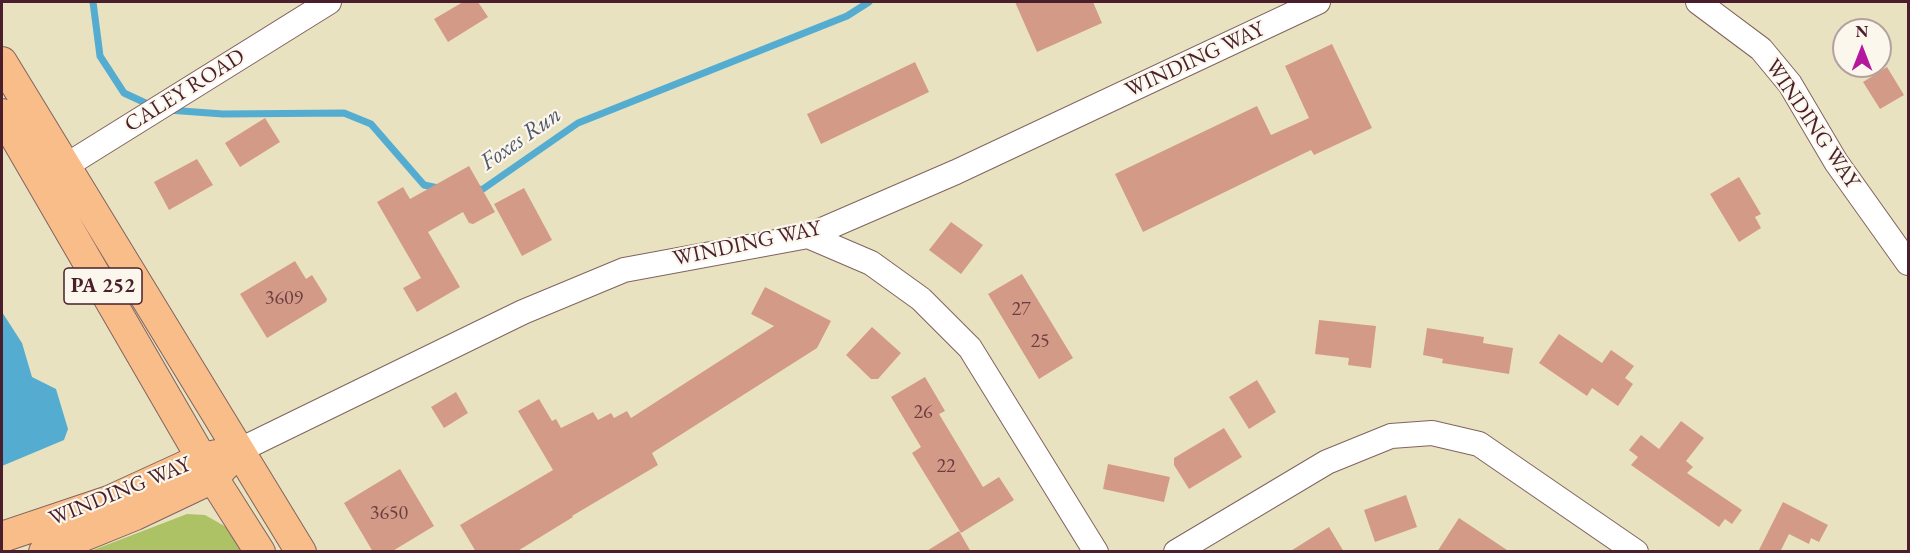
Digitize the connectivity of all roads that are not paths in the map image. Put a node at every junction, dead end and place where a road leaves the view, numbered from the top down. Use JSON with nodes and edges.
{"nodes":[{"id":1,"x":329,"y":2,"type":"edge"},
{"id":2,"x":1318,"y":2,"type":"edge"},
{"id":3,"x":1698,"y":2,"type":"edge"},
{"id":4,"x":2,"y":62,"type":"edge"},
{"id":5,"x":2,"y":114,"type":"edge"},
{"id":6,"x":53,"y":174,"type":"junction"},
{"id":7,"x":808,"y":236,"type":"junction"},
{"id":8,"x":1908,"y":263,"type":"edge"},
{"id":9,"x":240,"y":450,"type":"junction"},
{"id":10,"x":208,"y":468,"type":"junction"},
{"id":11,"x":2,"y":537,"type":"edge"},
{"id":12,"x":44,"y":552,"type":"edge"},
{"id":13,"x":260,"y":552,"type":"edge"},
{"id":14,"x":301,"y":552,"type":"edge"},
{"id":15,"x":1096,"y":552,"type":"edge"},
{"id":16,"x":1176,"y":552,"type":"edge"},
{"id":17,"x":1636,"y":552,"type":"edge"}],
"edges":[{"from":1,"to":6,"type":"street","name":"CALEY ROAD"},
{"from":2,"to":7,"type":"street","name":"WINDING WAY"},
{"from":3,"to":8,"type":"street","name":"WINDING WAY"},
{"from":4,"to":6,"type":"main road","number":"PA 252"},
{"from":5,"to":6,"type":"main road","number":"PA 252"},
{"from":6,"to":9,"type":"main road","number":"PA 252"},
{"from":6,"to":10,"type":"main road","number":"PA 252"},
{"from":7,"to":9,"type":"street","name":"WINDING WAY"},
{"from":7,"to":15,"type":"street"},
{"from":9,"to":10,"type":"main road","name":"WINDING WAY"},
{"from":9,"to":14,"type":"main road","number":"PA 252"},
{"from":10,"to":11,"type":"main road","name":"WINDING WAY"},
{"from":10,"to":12,"type":"main road","name":"WINDING WAY"},
{"from":10,"to":13,"type":"main road","number":"PA 252"},
{"from":16,"to":17,"type":"street"}]}
